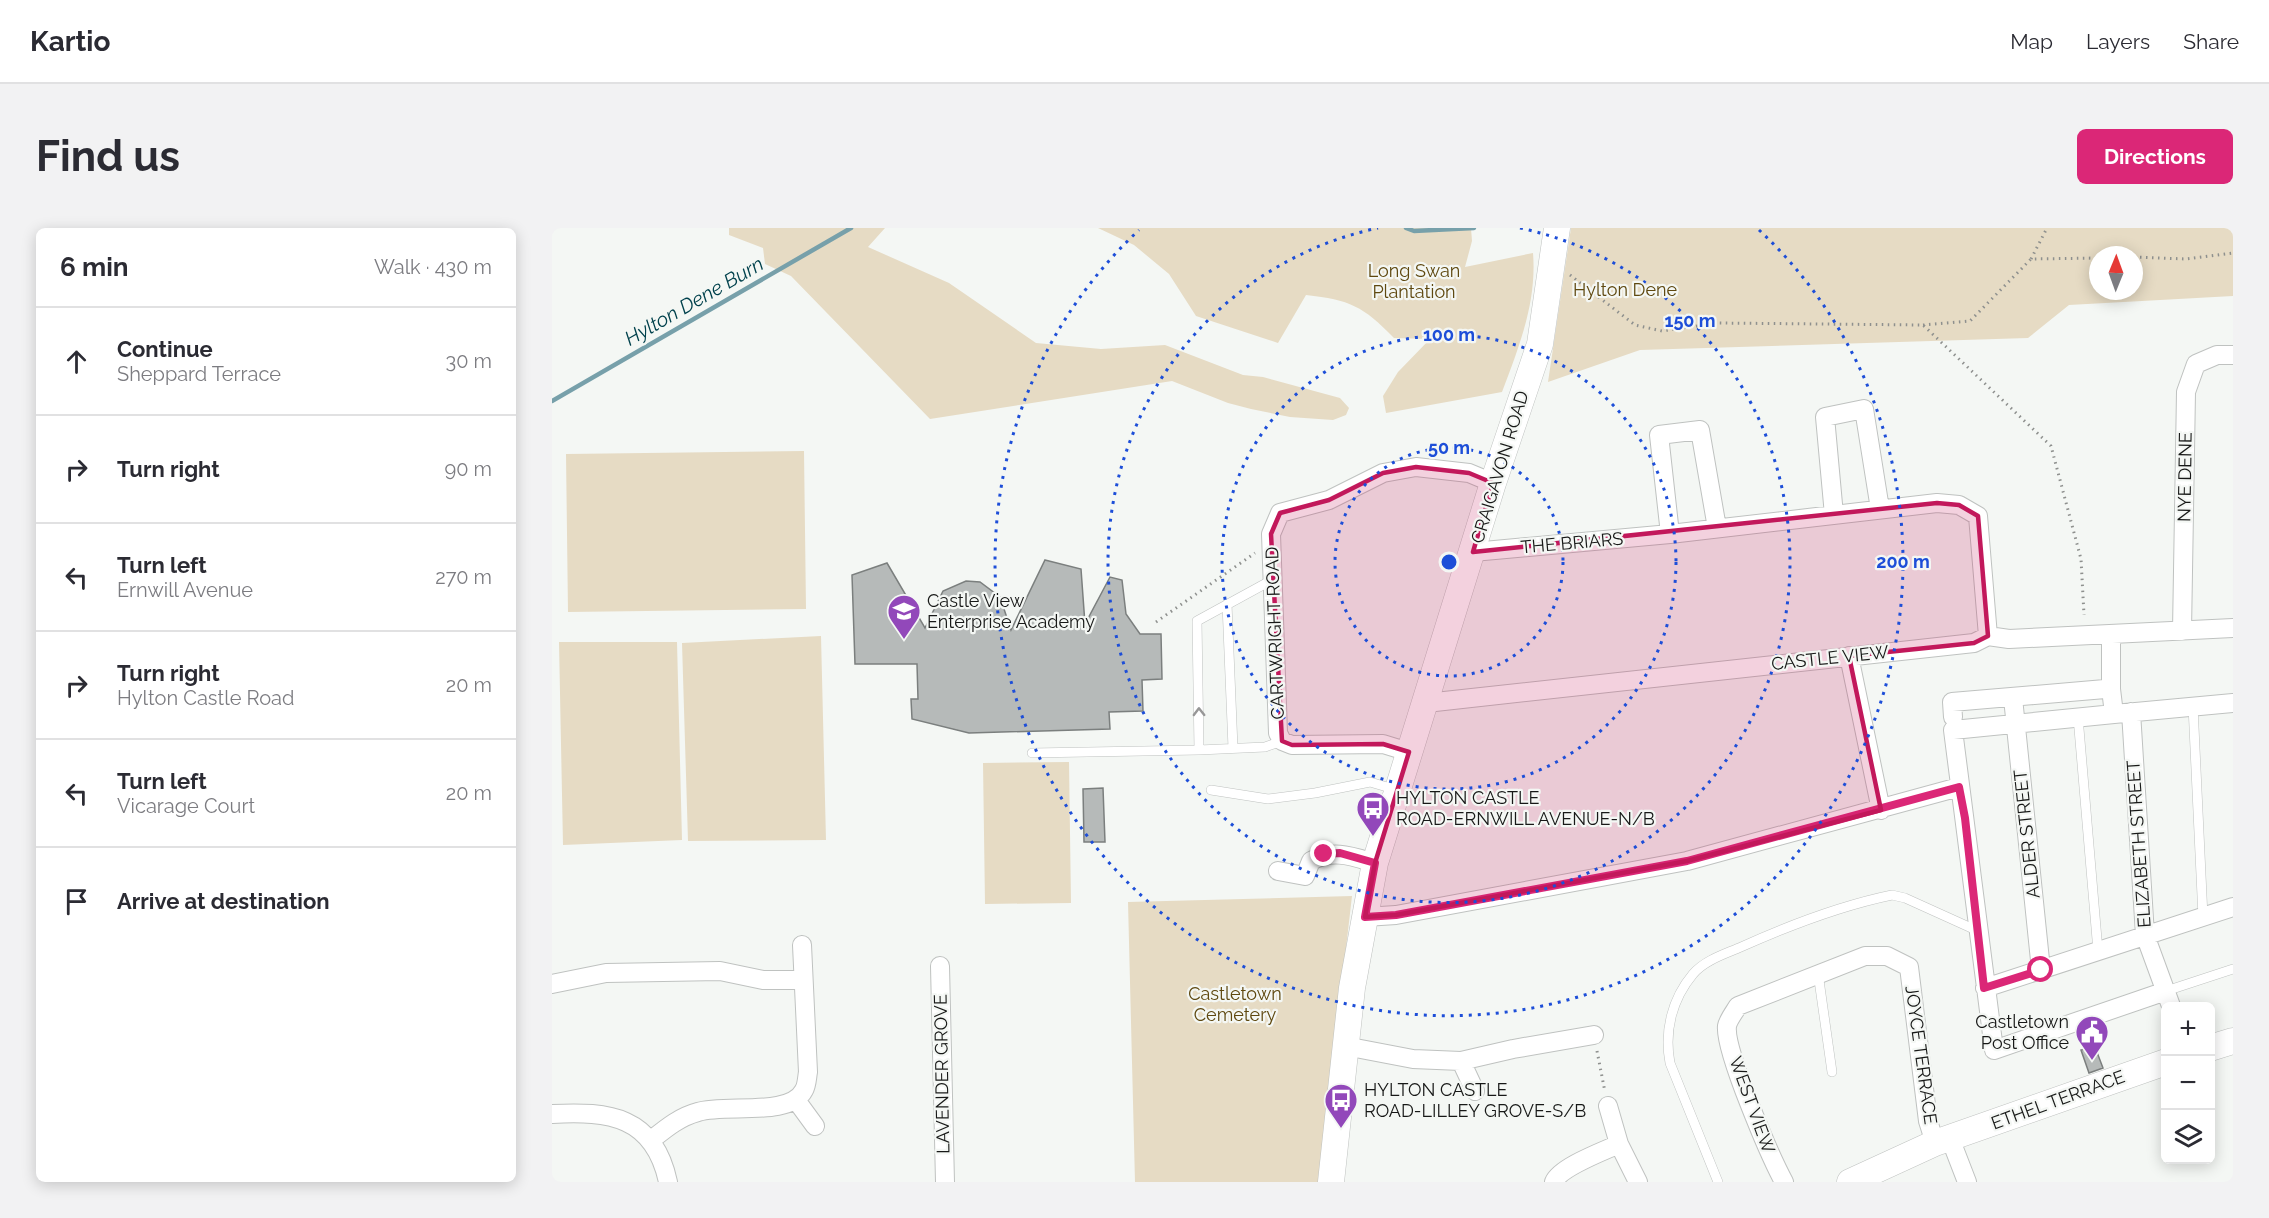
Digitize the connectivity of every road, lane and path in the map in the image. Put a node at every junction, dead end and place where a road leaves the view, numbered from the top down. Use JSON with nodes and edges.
{"nodes":[{"id":1,"x":1557,"y":228,"type":"edge"},
{"id":2,"x":2047,"y":228,"type":"edge"},
{"id":3,"x":2233,"y":253,"type":"edge"},
{"id":4,"x":2143,"y":257,"type":"edge"},
{"id":5,"x":2089,"y":258,"type":"edge"},
{"id":6,"x":2031,"y":259,"type":"junction"},
{"id":7,"x":1552,"y":261,"type":"junction"},
{"id":8,"x":1923,"y":325,"type":"junction"},
{"id":9,"x":2233,"y":355,"type":"edge"},
{"id":10,"x":1493,"y":483,"type":"junction"},
{"id":11,"x":1880,"y":509,"type":"junction"},
{"id":12,"x":1834,"y":515,"type":"junction"},
{"id":13,"x":1717,"y":528,"type":"junction"},
{"id":14,"x":1670,"y":534,"type":"junction"},
{"id":15,"x":1271,"y":542,"type":"junction"},
{"id":16,"x":1473,"y":552,"type":"junction"},
{"id":17,"x":1272,"y":580,"type":"junction"},
{"id":18,"x":1227,"y":604,"type":"junction"},
{"id":19,"x":2084,"y":615,"type":"dead end"},
{"id":20,"x":1156,"y":622,"type":"dead end"},
{"id":21,"x":2233,"y":627,"type":"edge"},
{"id":22,"x":2182,"y":631,"type":"junction"},
{"id":23,"x":2111,"y":635,"type":"junction"},
{"id":24,"x":1988,"y":636,"type":"junction"},
{"id":25,"x":1849,"y":656,"type":"junction"},
{"id":26,"x":2105,"y":689,"type":"dead end"},
{"id":27,"x":2013,"y":698,"type":"junction"},
{"id":28,"x":1426,"y":703,"type":"junction"},
{"id":29,"x":2233,"y":703,"type":"edge"},
{"id":30,"x":2193,"y":706,"type":"junction"},
{"id":31,"x":2122,"y":713,"type":"junction"},
{"id":32,"x":1953,"y":717,"type":"dead end"},
{"id":33,"x":2078,"y":717,"type":"junction"},
{"id":34,"x":2016,"y":723,"type":"junction"},
{"id":35,"x":1282,"y":741,"type":"junction"},
{"id":36,"x":1233,"y":748,"type":"junction"},
{"id":37,"x":1199,"y":750,"type":"junction"},
{"id":38,"x":1409,"y":752,"type":"junction"},
{"id":39,"x":1032,"y":753,"type":"dead end"},
{"id":40,"x":1959,"y":787,"type":"junction"},
{"id":41,"x":1211,"y":790,"type":"dead end"},
{"id":42,"x":1396,"y":790,"type":"junction"},
{"id":43,"x":1881,"y":810,"type":"junction"},
{"id":44,"x":1375,"y":863,"type":"junction"},
{"id":45,"x":1278,"y":871,"type":"dead end"},
{"id":46,"x":2233,"y":907,"type":"edge"},
{"id":47,"x":1365,"y":917,"type":"junction"},
{"id":48,"x":2203,"y":917,"type":"junction"},
{"id":49,"x":1978,"y":931,"type":"junction"},
{"id":50,"x":2145,"y":935,"type":"junction"},
{"id":51,"x":802,"y":945,"type":"dead end"},
{"id":52,"x":2098,"y":951,"type":"junction"},
{"id":53,"x":940,"y":966,"type":"dead end"},
{"id":54,"x":2233,"y":969,"type":"edge"},
{"id":55,"x":2041,"y":970,"type":"junction"},
{"id":56,"x":1818,"y":973,"type":"junction"},
{"id":57,"x":802,"y":980,"type":"junction"},
{"id":58,"x":552,"y":984,"type":"edge"},
{"id":59,"x":1984,"y":988,"type":"junction"},
{"id":60,"x":2168,"y":999,"type":"edge"},
{"id":61,"x":1594,"y":1035,"type":"joint"},
{"id":62,"x":1345,"y":1046,"type":"junction"},
{"id":63,"x":1461,"y":1061,"type":"junction"},
{"id":64,"x":2161,"y":1064,"type":"edge"},
{"id":65,"x":1832,"y":1072,"type":"dead end"},
{"id":66,"x":1475,"y":1091,"type":"dead end"},
{"id":67,"x":796,"y":1100,"type":"junction"},
{"id":68,"x":1608,"y":1106,"type":"joint"},
{"id":69,"x":552,"y":1114,"type":"edge"},
{"id":70,"x":815,"y":1126,"type":"dead end"},
{"id":71,"x":650,"y":1141,"type":"junction"},
{"id":72,"x":1943,"y":1141,"type":"junction"},
{"id":73,"x":1619,"y":1144,"type":"junction"},
{"id":74,"x":668,"y":1182,"type":"edge"},
{"id":75,"x":945,"y":1182,"type":"edge"},
{"id":76,"x":1331,"y":1182,"type":"edge"},
{"id":77,"x":1554,"y":1182,"type":"edge"},
{"id":78,"x":1638,"y":1182,"type":"edge"},
{"id":79,"x":1718,"y":1182,"type":"edge"},
{"id":80,"x":1785,"y":1182,"type":"edge"},
{"id":81,"x":1850,"y":1182,"type":"edge"},
{"id":82,"x":1967,"y":1182,"type":"edge"}],
"edges":[{"from":1,"to":7,"type":"street","name":"CRAIGAVON ROAD"},
{"from":2,"to":6,"type":"path"},
{"from":3,"to":4,"type":"path"},
{"from":5,"to":6,"type":"path"},
{"from":6,"to":8,"type":"path"},
{"from":7,"to":8,"type":"path"},
{"from":7,"to":10,"type":"street","name":"CRAIGAVON ROAD"},
{"from":8,"to":19,"type":"path"},
{"from":9,"to":22,"type":"street","name":"NYE DENE"},
{"from":10,"to":15,"type":"street","name":"CARTWRIGHT ROAD"},
{"from":10,"to":16,"type":"street","name":"CRAIGAVON ROAD"},
{"from":11,"to":12,"type":"street","name":"THE BRIARS"},
{"from":11,"to":12,"type":"street"},
{"from":11,"to":24,"type":"street","name":"THE BRIARS"},
{"from":12,"to":13,"type":"street","name":"THE BRIARS"},
{"from":13,"to":14,"type":"street","name":"THE BRIARS"},
{"from":13,"to":14,"type":"street"},
{"from":14,"to":16,"type":"street","name":"THE BRIARS"},
{"from":15,"to":17,"type":"street","name":"CARTWRIGHT ROAD"},
{"from":15,"to":20,"type":"path"},
{"from":16,"to":28,"type":"street","name":"CRAIGAVON ROAD"},
{"from":17,"to":18,"type":"lane"},
{"from":17,"to":35,"type":"street","name":"CARTWRIGHT ROAD"},
{"from":18,"to":36,"type":"lane"},
{"from":37,"to":18,"type":"lane","one_way":true},
{"from":21,"to":22,"type":"street","name":"CASTLE VIEW"},
{"from":22,"to":23,"type":"street","name":"CASTLE VIEW"},
{"from":23,"to":24,"type":"street","name":"CASTLE VIEW"},
{"from":23,"to":31,"type":"street","name":"ELIZABETH STREET"},
{"from":24,"to":25,"type":"street","name":"CASTLE VIEW"},
{"from":25,"to":28,"type":"street","name":"CASTLE VIEW"},
{"from":25,"to":43,"type":"street"},
{"from":26,"to":27,"type":"street"},
{"from":27,"to":32,"type":"street"},
{"from":27,"to":34,"type":"street","name":"ALDER STREET"},
{"from":28,"to":38,"type":"street","name":"CRAIGAVON ROAD"},
{"from":29,"to":30,"type":"street"},
{"from":30,"to":31,"type":"street"},
{"from":30,"to":48,"type":"lane"},
{"from":31,"to":33,"type":"street"},
{"from":31,"to":50,"type":"street","name":"ELIZABETH STREET"},
{"from":33,"to":34,"type":"street"},
{"from":33,"to":52,"type":"lane"},
{"from":34,"to":40,"type":"street"},
{"from":34,"to":55,"type":"street","name":"ALDER STREET"},
{"from":35,"to":36,"type":"lane"},
{"from":35,"to":38,"type":"street","name":"CARTWRIGHT ROAD"},
{"from":36,"to":37,"type":"lane"},
{"from":37,"to":39,"type":"lane"},
{"from":38,"to":42,"type":"street","name":"CRAIGAVON ROAD"},
{"from":40,"to":43,"type":"street"},
{"from":40,"to":49,"type":"street"},
{"from":41,"to":42,"type":"lane"},
{"from":42,"to":44,"type":"street","name":"CRAIGAVON ROAD"},
{"from":43,"to":47,"type":"street"},
{"from":44,"to":45,"type":"street"},
{"from":44,"to":47,"type":"street","name":"CRAIGAVON ROAD"},
{"from":46,"to":48,"type":"street"},
{"from":47,"to":62,"type":"street","name":"CRAIGAVON ROAD"},
{"from":48,"to":50,"type":"street"},
{"from":49,"to":59,"type":"street"},
{"from":49,"to":79,"type":"lane"},
{"from":50,"to":52,"type":"street"},
{"from":50,"to":60,"type":"street","name":"ELIZABETH STREET"},
{"from":51,"to":57,"type":"street"},
{"from":52,"to":55,"type":"street"},
{"from":53,"to":75,"type":"street","name":"LAVENDER GROVE"},
{"from":54,"to":60,"type":"lane"},
{"from":55,"to":59,"type":"street"},
{"from":56,"to":65,"type":"lane"},
{"from":56,"to":72,"type":"street","name":"JOYCE TERRACE"},
{"from":56,"to":80,"type":"street","name":"WEST VIEW"},
{"from":57,"to":58,"type":"street"},
{"from":57,"to":67,"type":"street"},
{"from":59,"to":60,"type":"street"},
{"from":61,"to":63,"type":"street"},
{"from":61,"to":68,"type":"path"},
{"from":62,"to":63,"type":"street"},
{"from":62,"to":76,"type":"street","name":"CRAIGAVON ROAD"},
{"from":63,"to":66,"type":"street"},
{"from":64,"to":72,"type":"street","name":"ETHEL TERRACE"},
{"from":67,"to":70,"type":"street"},
{"from":67,"to":71,"type":"street"},
{"from":68,"to":73,"type":"street"},
{"from":69,"to":71,"type":"street"},
{"from":71,"to":74,"type":"street"},
{"from":72,"to":81,"type":"street","name":"ETHEL TERRACE"},
{"from":72,"to":82,"type":"street","name":"JOYCE TERRACE"},
{"from":73,"to":77,"type":"street"},
{"from":73,"to":78,"type":"street"}]}
